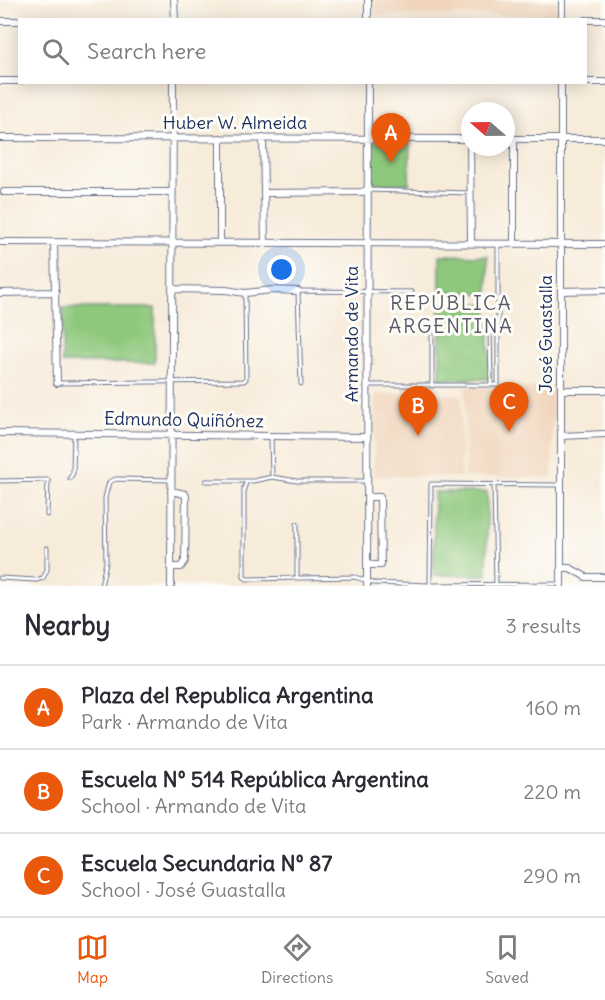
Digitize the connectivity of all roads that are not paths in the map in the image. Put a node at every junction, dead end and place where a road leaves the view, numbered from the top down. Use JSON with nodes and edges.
{"nodes":[{"id":1,"x":174,"y":0,"type":"edge"},
{"id":2,"x":368,"y":0,"type":"edge"},
{"id":3,"x":562,"y":0,"type":"edge"},
{"id":4,"x":175,"y":18,"type":"edge"},
{"id":5,"x":368,"y":18,"type":"edge"},
{"id":6,"x":562,"y":18,"type":"edge"},
{"id":7,"x":587,"y":20,"type":"edge"},
{"id":8,"x":605,"y":20,"type":"edge"},
{"id":9,"x":0,"y":21,"type":"edge"},
{"id":10,"x":18,"y":21,"type":"edge"},
{"id":11,"x":0,"y":81,"type":"edge"},
{"id":12,"x":18,"y":81,"type":"edge"},
{"id":13,"x":587,"y":82,"type":"edge"},
{"id":14,"x":605,"y":82,"type":"edge"},
{"id":15,"x":173,"y":84,"type":"edge"},
{"id":16,"x":368,"y":84,"type":"edge"},
{"id":17,"x":561,"y":84,"type":"edge"},
{"id":18,"x":0,"y":138,"type":"edge"},
{"id":19,"x":172,"y":138,"type":"junction"},
{"id":20,"x":220,"y":138,"type":"junction"},
{"id":21,"x":263,"y":138,"type":"junction"},
{"id":22,"x":368,"y":139,"type":"junction"},
{"id":23,"x":461,"y":139,"type":"edge"},
{"id":24,"x":515,"y":139,"type":"edge"},
{"id":25,"x":561,"y":139,"type":"junction"},
{"id":26,"x":605,"y":139,"type":"edge"},
{"id":27,"x":470,"y":156,"type":"edge"},
{"id":28,"x":511,"y":156,"type":"edge"},
{"id":29,"x":368,"y":190,"type":"junction"},
{"id":30,"x":4,"y":192,"type":"dead end"},
{"id":31,"x":172,"y":192,"type":"junction"},
{"id":32,"x":264,"y":193,"type":"junction"},
{"id":33,"x":470,"y":193,"type":"junction"},
{"id":34,"x":0,"y":242,"type":"edge"},
{"id":35,"x":54,"y":242,"type":"junction"},
{"id":36,"x":172,"y":242,"type":"junction"},
{"id":37,"x":220,"y":242,"type":"junction"},
{"id":38,"x":265,"y":242,"type":"junction"},
{"id":39,"x":368,"y":243,"type":"junction"},
{"id":40,"x":471,"y":243,"type":"junction"},
{"id":41,"x":498,"y":243,"type":"junction"},
{"id":42,"x":514,"y":243,"type":"junction"},
{"id":43,"x":561,"y":244,"type":"junction"},
{"id":44,"x":605,"y":244,"type":"edge"},
{"id":45,"x":172,"y":289,"type":"junction"},
{"id":46,"x":605,"y":290,"type":"edge"},
{"id":47,"x":298,"y":291,"type":"junction"},
{"id":48,"x":561,"y":291,"type":"junction"},
{"id":49,"x":56,"y":292,"type":"junction"},
{"id":50,"x":368,"y":292,"type":"junction"},
{"id":51,"x":412,"y":292,"type":"dead end"},
{"id":52,"x":0,"y":293,"type":"edge"},
{"id":53,"x":245,"y":293,"type":"junction"},
{"id":54,"x":490,"y":329,"type":"dead end"},
{"id":55,"x":432,"y":330,"type":"dead end"},
{"id":56,"x":172,"y":381,"type":"junction"},
{"id":57,"x":57,"y":383,"type":"joint"},
{"id":58,"x":301,"y":384,"type":"dead end"},
{"id":59,"x":491,"y":385,"type":"junction"},
{"id":60,"x":367,"y":386,"type":"junction"},
{"id":61,"x":432,"y":386,"type":"junction"},
{"id":62,"x":561,"y":390,"type":"junction"},
{"id":63,"x":605,"y":390,"type":"edge"},
{"id":64,"x":0,"y":433,"type":"edge"},
{"id":65,"x":74,"y":433,"type":"junction"},
{"id":66,"x":605,"y":434,"type":"edge"},
{"id":67,"x":171,"y":435,"type":"junction"},
{"id":68,"x":271,"y":436,"type":"junction"},
{"id":69,"x":561,"y":436,"type":"junction"},
{"id":70,"x":367,"y":437,"type":"junction"},
{"id":71,"x":272,"y":477,"type":"junction"},
{"id":72,"x":70,"y":478,"type":"dead end"},
{"id":73,"x":171,"y":480,"type":"junction"},
{"id":74,"x":0,"y":481,"type":"edge"},
{"id":75,"x":206,"y":481,"type":"dead end"},
{"id":76,"x":247,"y":481,"type":"junction"},
{"id":77,"x":367,"y":481,"type":"junction"},
{"id":78,"x":494,"y":485,"type":"junction"},
{"id":79,"x":561,"y":485,"type":"junction"},
{"id":80,"x":171,"y":491,"type":"junction"},
{"id":81,"x":367,"y":497,"type":"junction"},
{"id":82,"x":47,"y":515,"type":"dead end"},
{"id":83,"x":297,"y":524,"type":"dead end"},
{"id":84,"x":47,"y":548,"type":"dead end"},
{"id":85,"x":367,"y":565,"type":"junction"},
{"id":86,"x":172,"y":567,"type":"junction"},
{"id":87,"x":561,"y":568,"type":"junction"},
{"id":88,"x":605,"y":577,"type":"edge"},
{"id":89,"x":0,"y":578,"type":"edge"},
{"id":90,"x":297,"y":578,"type":"junction"},
{"id":91,"x":367,"y":584,"type":"edge"},
{"id":92,"x":430,"y":585,"type":"edge"},
{"id":93,"x":496,"y":585,"type":"edge"},
{"id":94,"x":561,"y":585,"type":"edge"},
{"id":95,"x":101,"y":586,"type":"edge"},
{"id":96,"x":171,"y":586,"type":"edge"}],
"edges":[{"from":1,"to":4,"type":"street"},
{"from":2,"to":5,"type":"street"},
{"from":3,"to":6,"type":"street"},
{"from":7,"to":8,"type":"street"},
{"from":9,"to":10,"type":"street"},
{"from":11,"to":12,"type":"street"},
{"from":13,"to":14,"type":"street"},
{"from":15,"to":19,"type":"street"},
{"from":16,"to":22,"type":"street","name":"Armando de Vita"},
{"from":17,"to":25,"type":"street","name":"José Guastalla"},
{"from":18,"to":19,"type":"street","name":"Huber W. Almeida"},
{"from":19,"to":20,"type":"street","name":"Huber W. Almeida"},
{"from":19,"to":31,"type":"street"},
{"from":20,"to":21,"type":"street","name":"Huber W. Almeida"},
{"from":20,"to":37,"type":"street"},
{"from":21,"to":22,"type":"street","name":"Huber W. Almeida"},
{"from":21,"to":32,"type":"street"},
{"from":22,"to":23,"type":"street","name":"Huber W. Almeida"},
{"from":22,"to":29,"type":"street","name":"Armando de Vita"},
{"from":24,"to":25,"type":"street"},
{"from":25,"to":26,"type":"street"},
{"from":25,"to":43,"type":"street","name":"José Guastalla"},
{"from":27,"to":33,"type":"street"},
{"from":28,"to":42,"type":"street"},
{"from":29,"to":32,"type":"street"},
{"from":29,"to":33,"type":"lane"},
{"from":29,"to":39,"type":"street","name":"Armando de Vita"},
{"from":30,"to":31,"type":"street"},
{"from":31,"to":36,"type":"street"},
{"from":32,"to":38,"type":"street"},
{"from":33,"to":40,"type":"street"},
{"from":34,"to":35,"type":"street"},
{"from":35,"to":36,"type":"street"},
{"from":35,"to":49,"type":"street"},
{"from":36,"to":37,"type":"street"},
{"from":36,"to":45,"type":"street"},
{"from":37,"to":38,"type":"street"},
{"from":38,"to":39,"type":"street"},
{"from":39,"to":40,"type":"street"},
{"from":39,"to":50,"type":"street","name":"Armando de Vita"},
{"from":40,"to":41,"type":"street"},
{"from":41,"to":42,"type":"street"},
{"from":41,"to":59,"type":"lane"},
{"from":42,"to":43,"type":"street"},
{"from":43,"to":44,"type":"street"},
{"from":43,"to":48,"type":"street","name":"José Guastalla"},
{"from":45,"to":53,"type":"street"},
{"from":45,"to":56,"type":"street"},
{"from":46,"to":48,"type":"street"},
{"from":47,"to":50,"type":"lane"},
{"from":47,"to":53,"type":"street"},
{"from":47,"to":58,"type":"lane"},
{"from":48,"to":62,"type":"street","name":"José Guastalla"},
{"from":49,"to":52,"type":"street"},
{"from":49,"to":57,"type":"street"},
{"from":50,"to":51,"type":"lane"},
{"from":50,"to":60,"type":"street","name":"Armando de Vita"},
{"from":53,"to":56,"type":"lane"},
{"from":54,"to":59,"type":"lane"},
{"from":55,"to":61,"type":"lane"},
{"from":56,"to":57,"type":"lane"},
{"from":56,"to":67,"type":"street"},
{"from":59,"to":61,"type":"lane"},
{"from":60,"to":61,"type":"lane"},
{"from":60,"to":70,"type":"street","name":"Armando de Vita"},
{"from":62,"to":63,"type":"street"},
{"from":62,"to":69,"type":"street","name":"José Guastalla"},
{"from":64,"to":65,"type":"street","name":"Edmundo Quiñónez"},
{"from":65,"to":67,"type":"street","name":"Edmundo Quiñónez"},
{"from":65,"to":72,"type":"lane"},
{"from":66,"to":69,"type":"street"},
{"from":67,"to":68,"type":"street","name":"Edmundo Quiñónez"},
{"from":67,"to":73,"type":"street"},
{"from":68,"to":70,"type":"street","name":"Edmundo Quiñónez"},
{"from":68,"to":71,"type":"lane"},
{"from":69,"to":79,"type":"street","name":"José Guastalla"},
{"from":70,"to":77,"type":"street","name":"Armando de Vita"},
{"from":71,"to":76,"type":"lane"},
{"from":71,"to":77,"type":"lane"},
{"from":73,"to":80,"type":"street"},
{"from":73,"to":95,"type":"lane"},
{"from":74,"to":82,"type":"lane"},
{"from":75,"to":76,"type":"lane"},
{"from":76,"to":90,"type":"lane"},
{"from":77,"to":81,"type":"street","name":"Armando de Vita"},
{"from":78,"to":79,"type":"lane"},
{"from":78,"to":92,"type":"lane"},
{"from":78,"to":93,"type":"lane"},
{"from":79,"to":87,"type":"street","name":"José Guastalla"},
{"from":80,"to":86,"type":"street"},
{"from":80,"to":86,"type":"street"},
{"from":81,"to":85,"type":"street","name":"Armando de Vita"},
{"from":81,"to":85,"type":"street"},
{"from":83,"to":90,"type":"lane"},
{"from":84,"to":89,"type":"lane"},
{"from":85,"to":91,"type":"street","name":"Armando de Vita"},
{"from":86,"to":96,"type":"street"},
{"from":87,"to":88,"type":"street"},
{"from":87,"to":94,"type":"street","name":"José Guastalla"},
{"from":90,"to":91,"type":"lane"},
{"from":91,"to":92,"type":"lane"},
{"from":92,"to":93,"type":"lane"},
{"from":93,"to":94,"type":"lane"}]}
